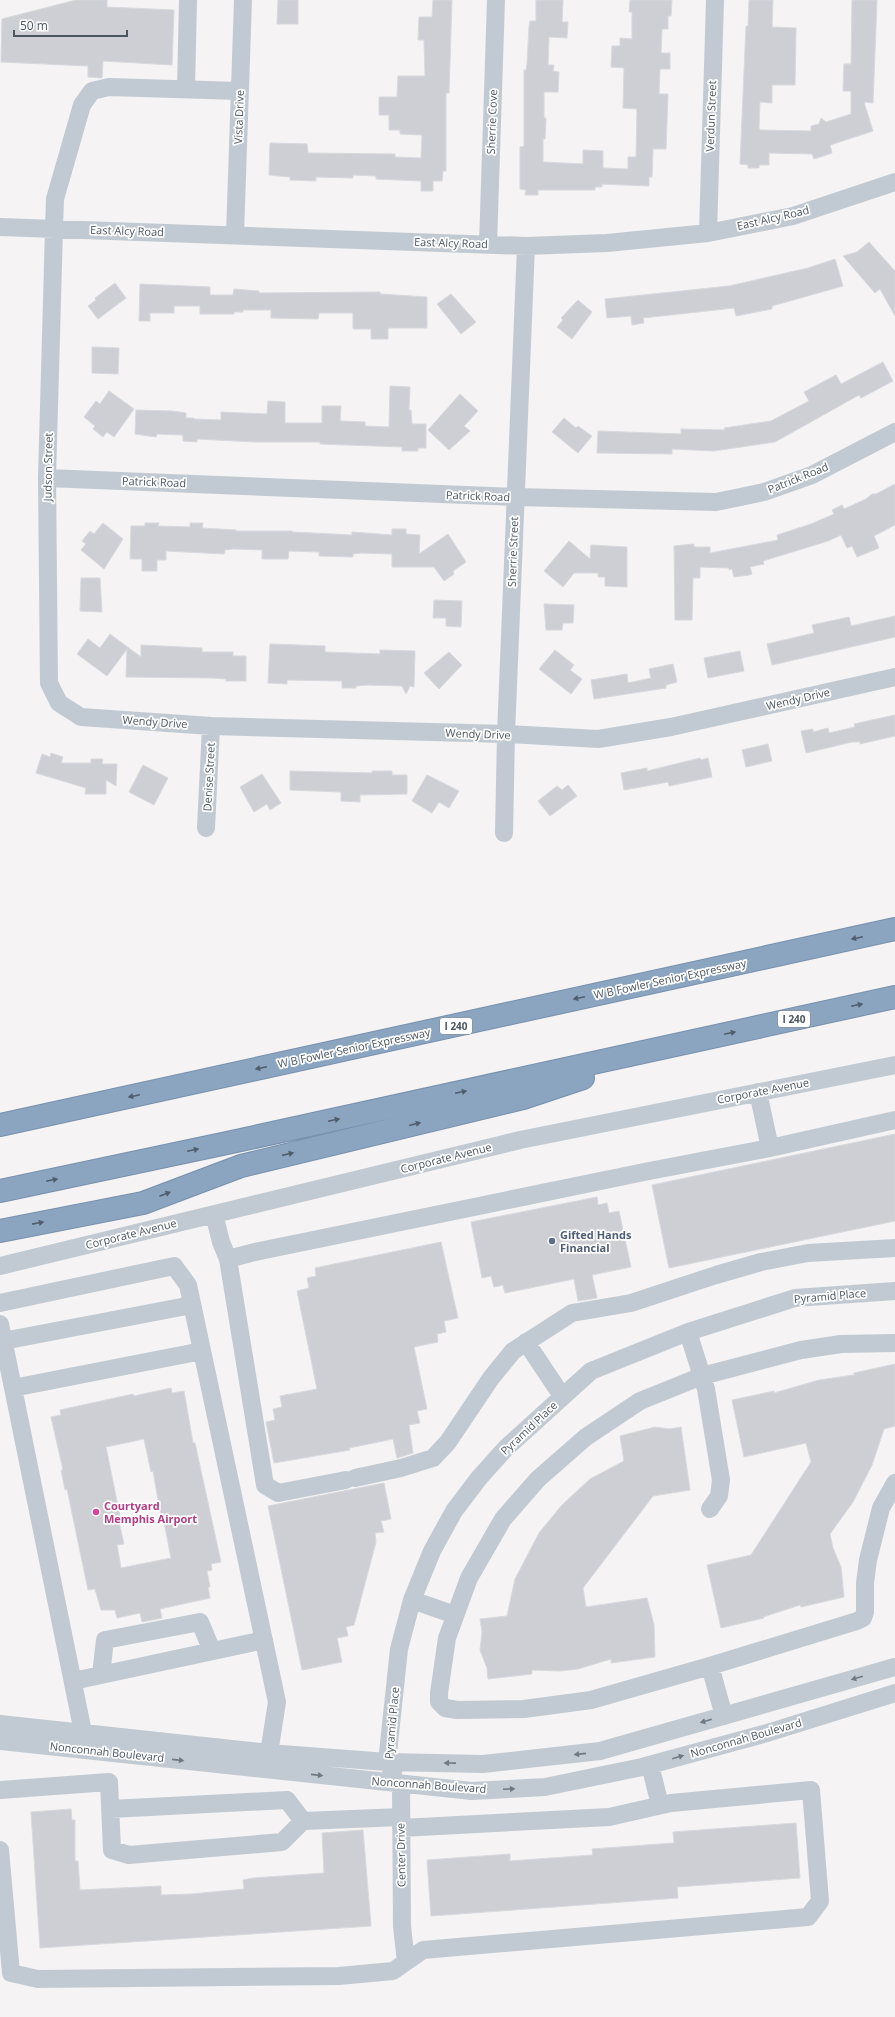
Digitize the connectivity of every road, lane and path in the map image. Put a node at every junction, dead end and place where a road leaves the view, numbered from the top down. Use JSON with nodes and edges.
{"nodes":[{"id":1,"x":188,"y":0,"type":"edge"},
{"id":2,"x":243,"y":0,"type":"edge"},
{"id":3,"x":496,"y":0,"type":"edge"},
{"id":4,"x":715,"y":0,"type":"edge"},
{"id":5,"x":186,"y":89,"type":"junction"},
{"id":6,"x":239,"y":91,"type":"junction"},
{"id":7,"x":895,"y":182,"type":"edge"},
{"id":8,"x":0,"y":227,"type":"edge"},
{"id":9,"x":54,"y":229,"type":"junction"},
{"id":10,"x":708,"y":233,"type":"junction"},
{"id":11,"x":235,"y":235,"type":"junction"},
{"id":12,"x":488,"y":245,"type":"junction"},
{"id":13,"x":526,"y":246,"type":"junction"},
{"id":14,"x":895,"y":432,"type":"edge"},
{"id":15,"x":47,"y":478,"type":"junction"},
{"id":16,"x":516,"y":497,"type":"junction"},
{"id":17,"x":895,"y":677,"type":"edge"},
{"id":18,"x":59,"y":703,"type":"joint"},
{"id":19,"x":211,"y":726,"type":"junction"},
{"id":20,"x":506,"y":734,"type":"junction"},
{"id":21,"x":206,"y":828,"type":"dead end"},
{"id":22,"x":504,"y":833,"type":"dead end"},
{"id":23,"x":895,"y":929,"type":"edge"},
{"id":24,"x":895,"y":997,"type":"edge"},
{"id":25,"x":692,"y":1041,"type":"junction"},
{"id":26,"x":895,"y":1065,"type":"edge"},
{"id":27,"x":758,"y":1092,"type":"junction"},
{"id":28,"x":895,"y":1120,"type":"edge"},
{"id":29,"x":5,"y":1122,"type":"edge"},
{"id":30,"x":770,"y":1148,"type":"junction"},
{"id":31,"x":0,"y":1191,"type":"edge"},
{"id":32,"x":214,"y":1214,"type":"junction"},
{"id":33,"x":0,"y":1231,"type":"edge"},
{"id":34,"x":895,"y":1248,"type":"edge"},
{"id":35,"x":228,"y":1259,"type":"junction"},
{"id":36,"x":0,"y":1266,"type":"edge"},
{"id":37,"x":895,"y":1290,"type":"edge"},
{"id":38,"x":0,"y":1303,"type":"edge"},
{"id":39,"x":192,"y":1305,"type":"junction"},
{"id":40,"x":2,"y":1332,"type":"edge"},
{"id":41,"x":688,"y":1332,"type":"junction"},
{"id":42,"x":526,"y":1342,"type":"junction"},
{"id":43,"x":895,"y":1343,"type":"edge"},
{"id":44,"x":202,"y":1351,"type":"junction"},
{"id":45,"x":702,"y":1376,"type":"junction"},
{"id":46,"x":13,"y":1388,"type":"junction"},
{"id":47,"x":562,"y":1396,"type":"junction"},
{"id":48,"x":895,"y":1483,"type":"edge"},
{"id":49,"x":710,"y":1509,"type":"dead end"},
{"id":50,"x":412,"y":1600,"type":"junction"},
{"id":51,"x":455,"y":1615,"type":"junction"},
{"id":52,"x":264,"y":1640,"type":"junction"},
{"id":53,"x":212,"y":1651,"type":"junction"},
{"id":54,"x":710,"y":1666,"type":"junction"},
{"id":55,"x":895,"y":1667,"type":"edge"},
{"id":56,"x":101,"y":1675,"type":"junction"},
{"id":57,"x":73,"y":1681,"type":"junction"},
{"id":58,"x":895,"y":1693,"type":"edge"},
{"id":59,"x":724,"y":1716,"type":"junction"},
{"id":60,"x":0,"y":1724,"type":"edge"},
{"id":61,"x":83,"y":1732,"type":"junction"},
{"id":62,"x":0,"y":1741,"type":"edge"},
{"id":63,"x":109,"y":1753,"type":"junction"},
{"id":64,"x":269,"y":1753,"type":"junction"},
{"id":65,"x":387,"y":1762,"type":"junction"},
{"id":66,"x":650,"y":1765,"type":"junction"},
{"id":67,"x":292,"y":1772,"type":"junction"},
{"id":68,"x":109,"y":1782,"type":"junction"},
{"id":69,"x":401,"y":1784,"type":"junction"},
{"id":70,"x":0,"y":1790,"type":"edge"},
{"id":71,"x":287,"y":1800,"type":"junction"},
{"id":72,"x":660,"y":1805,"type":"junction"},
{"id":73,"x":111,"y":1809,"type":"junction"},
{"id":74,"x":303,"y":1821,"type":"junction"},
{"id":75,"x":401,"y":1822,"type":"junction"},
{"id":76,"x":0,"y":1850,"type":"edge"},
{"id":77,"x":406,"y":1962,"type":"junction"}],
"edges":[{"from":1,"to":5,"type":"street"},
{"from":2,"to":6,"type":"street","name":"Vista Drive"},
{"from":3,"to":12,"type":"street","name":"Sherrie Cove"},
{"from":4,"to":10,"type":"street","name":"Verdun Street"},
{"from":5,"to":6,"type":"street","name":"Judson Street"},
{"from":5,"to":9,"type":"street","name":"Judson Street"},
{"from":6,"to":11,"type":"street","name":"Vista Drive"},
{"from":7,"to":10,"type":"street","name":"East Alcy Road"},
{"from":8,"to":9,"type":"street","name":"East Alcy Road"},
{"from":9,"to":11,"type":"street","name":"East Alcy Road"},
{"from":9,"to":15,"type":"street","name":"Judson Street"},
{"from":10,"to":13,"type":"street","name":"East Alcy Road"},
{"from":11,"to":12,"type":"street","name":"East Alcy Road"},
{"from":12,"to":13,"type":"street","name":"East Alcy Road"},
{"from":13,"to":16,"type":"street","name":"Sherrie Street"},
{"from":14,"to":16,"type":"street","name":"Patrick Road"},
{"from":15,"to":16,"type":"street","name":"Patrick Road"},
{"from":15,"to":18,"type":"street","name":"Judson Street"},
{"from":16,"to":20,"type":"street","name":"Sherrie Street"},
{"from":17,"to":20,"type":"street","name":"Wendy Drive"},
{"from":18,"to":19,"type":"street","name":"Wendy Drive"},
{"from":19,"to":20,"type":"street","name":"Wendy Drive"},
{"from":19,"to":21,"type":"street","name":"Denise Street"},
{"from":20,"to":22,"type":"street","name":"Sherrie Street"},
{"from":23,"to":29,"type":"highway","name":"W B Fowler Senior Expressway","number":"I 240","one_way":true},
{"from":25,"to":24,"type":"highway","number":"I 240","one_way":true},
{"from":31,"to":25,"type":"highway","number":"I 240","one_way":true},
{"from":33,"to":25,"type":"highway","one_way":true},
{"from":26,"to":27,"type":"street","name":"Corporate Avenue"},
{"from":27,"to":30,"type":"street"},
{"from":27,"to":32,"type":"street","name":"Corporate Avenue"},
{"from":28,"to":30,"type":"street"},
{"from":30,"to":35,"type":"street"},
{"from":32,"to":35,"type":"street"},
{"from":32,"to":36,"type":"street","name":"Corporate Avenue"},
{"from":34,"to":42,"type":"street"},
{"from":35,"to":42,"type":"street"},
{"from":37,"to":41,"type":"street","name":"Pyramid Place"},
{"from":38,"to":39,"type":"street"},
{"from":39,"to":40,"type":"street"},
{"from":39,"to":44,"type":"street"},
{"from":40,"to":46,"type":"street"},
{"from":41,"to":45,"type":"street"},
{"from":41,"to":47,"type":"street","name":"Pyramid Place"},
{"from":42,"to":47,"type":"street"},
{"from":43,"to":45,"type":"street"},
{"from":44,"to":46,"type":"street"},
{"from":44,"to":52,"type":"street"},
{"from":45,"to":49,"type":"street"},
{"from":45,"to":51,"type":"street"},
{"from":46,"to":57,"type":"street"},
{"from":47,"to":50,"type":"street","name":"Pyramid Place"},
{"from":48,"to":54,"type":"street"},
{"from":50,"to":51,"type":"street"},
{"from":50,"to":65,"type":"street","name":"Pyramid Place"},
{"from":51,"to":54,"type":"street"},
{"from":52,"to":53,"type":"street"},
{"from":52,"to":64,"type":"street"},
{"from":53,"to":56,"type":"street"},
{"from":53,"to":56,"type":"street"},
{"from":54,"to":59,"type":"street"},
{"from":55,"to":59,"type":"street","name":"Nonconnah Boulevard","one_way":true},
{"from":56,"to":57,"type":"street"},
{"from":57,"to":61,"type":"street"},
{"from":66,"to":58,"type":"street","name":"Nonconnah Boulevard","one_way":true},
{"from":59,"to":65,"type":"street","name":"Nonconnah Boulevard","one_way":true},
{"from":60,"to":61,"type":"street","name":"Nonconnah Boulevard"},
{"from":61,"to":64,"type":"street","name":"Nonconnah Boulevard"},
{"from":62,"to":63,"type":"street","name":"Nonconnah Boulevard"},
{"from":63,"to":67,"type":"street","name":"Nonconnah Boulevard","one_way":true},
{"from":63,"to":68,"type":"street"},
{"from":64,"to":65,"type":"street","name":"Nonconnah Boulevard"},
{"from":65,"to":69,"type":"street","name":"Pyramid Place"},
{"from":69,"to":66,"type":"street","name":"Nonconnah Boulevard","one_way":true},
{"from":66,"to":72,"type":"street"},
{"from":67,"to":69,"type":"street","name":"Nonconnah Boulevard","one_way":true},
{"from":67,"to":71,"type":"street"},
{"from":68,"to":70,"type":"street"},
{"from":68,"to":73,"type":"street"},
{"from":69,"to":75,"type":"street","name":"Center Drive"},
{"from":71,"to":73,"type":"street"},
{"from":71,"to":74,"type":"street"},
{"from":72,"to":75,"type":"street"},
{"from":72,"to":77,"type":"street"},
{"from":73,"to":74,"type":"street"},
{"from":74,"to":75,"type":"street"},
{"from":75,"to":77,"type":"street","name":"Center Drive"},
{"from":76,"to":77,"type":"street"}]}
